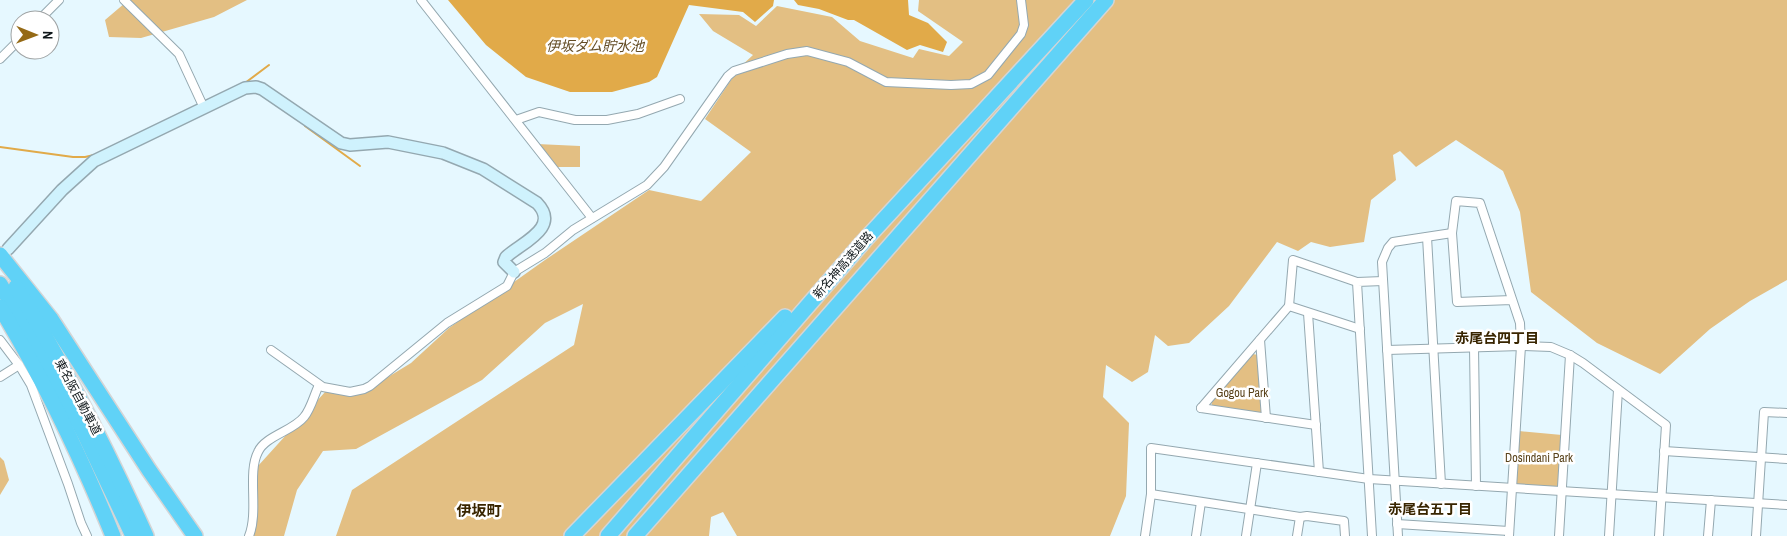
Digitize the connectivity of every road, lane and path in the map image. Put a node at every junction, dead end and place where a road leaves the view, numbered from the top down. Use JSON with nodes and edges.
{"nodes":[{"id":1,"x":59,"y":0,"type":"edge"},
{"id":2,"x":124,"y":0,"type":"edge"},
{"id":3,"x":421,"y":0,"type":"edge"},
{"id":4,"x":1021,"y":0,"type":"edge"},
{"id":5,"x":1086,"y":0,"type":"edge"},
{"id":6,"x":1106,"y":0,"type":"edge"},
{"id":7,"x":49,"y":10,"type":"edge"},
{"id":8,"x":10,"y":49,"type":"edge"},
{"id":9,"x":0,"y":59,"type":"edge"},
{"id":10,"x":680,"y":99,"type":"dead end"},
{"id":11,"x":203,"y":105,"type":"junction"},
{"id":12,"x":516,"y":120,"type":"junction"},
{"id":13,"x":592,"y":218,"type":"junction"},
{"id":14,"x":1452,"y":233,"type":"junction"},
{"id":15,"x":1427,"y":237,"type":"junction"},
{"id":16,"x":864,"y":241,"type":"junction"},
{"id":17,"x":4,"y":252,"type":"edge"},
{"id":18,"x":0,"y":263,"type":"edge"},
{"id":19,"x":514,"y":272,"type":"junction"},
{"id":20,"x":1383,"y":281,"type":"junction"},
{"id":21,"x":1358,"y":282,"type":"junction"},
{"id":22,"x":0,"y":284,"type":"edge"},
{"id":23,"x":1512,"y":300,"type":"junction"},
{"id":24,"x":1289,"y":306,"type":"junction"},
{"id":25,"x":0,"y":307,"type":"edge"},
{"id":26,"x":1308,"y":313,"type":"junction"},
{"id":27,"x":1360,"y":329,"type":"junction"},
{"id":28,"x":0,"y":340,"type":"edge"},
{"id":29,"x":1260,"y":340,"type":"junction"},
{"id":30,"x":1521,"y":346,"type":"junction"},
{"id":31,"x":1474,"y":347,"type":"junction"},
{"id":32,"x":1434,"y":348,"type":"junction"},
{"id":33,"x":271,"y":350,"type":"dead end"},
{"id":34,"x":1387,"y":350,"type":"junction"},
{"id":35,"x":1570,"y":355,"type":"junction"},
{"id":36,"x":19,"y":365,"type":"junction"},
{"id":37,"x":0,"y":377,"type":"edge"},
{"id":38,"x":319,"y":385,"type":"junction"},
{"id":39,"x":1618,"y":390,"type":"junction"},
{"id":40,"x":1787,"y":413,"type":"edge"},
{"id":41,"x":1266,"y":418,"type":"junction"},
{"id":42,"x":1316,"y":425,"type":"junction"},
{"id":43,"x":653,"y":451,"type":"junction"},
{"id":44,"x":1664,"y":451,"type":"junction"},
{"id":45,"x":78,"y":455,"type":"junction"},
{"id":46,"x":1761,"y":458,"type":"junction"},
{"id":47,"x":1787,"y":459,"type":"edge"},
{"id":48,"x":1258,"y":463,"type":"junction"},
{"id":49,"x":149,"y":470,"type":"junction"},
{"id":50,"x":1319,"y":472,"type":"junction"},
{"id":51,"x":1369,"y":479,"type":"junction"},
{"id":52,"x":1395,"y":481,"type":"junction"},
{"id":53,"x":1441,"y":484,"type":"junction"},
{"id":54,"x":680,"y":485,"type":"junction"},
{"id":55,"x":1476,"y":486,"type":"junction"},
{"id":56,"x":1512,"y":488,"type":"junction"},
{"id":57,"x":1562,"y":491,"type":"junction"},
{"id":58,"x":1151,"y":494,"type":"junction"},
{"id":59,"x":1611,"y":494,"type":"junction"},
{"id":60,"x":1661,"y":498,"type":"junction"},
{"id":61,"x":1711,"y":500,"type":"junction"},
{"id":62,"x":1201,"y":502,"type":"junction"},
{"id":63,"x":1758,"y":503,"type":"junction"},
{"id":64,"x":1787,"y":505,"type":"edge"},
{"id":65,"x":1250,"y":509,"type":"junction"},
{"id":66,"x":1300,"y":517,"type":"junction"},
{"id":67,"x":1397,"y":524,"type":"junction"},
{"id":68,"x":1509,"y":534,"type":"edge"},
{"id":69,"x":87,"y":536,"type":"edge"},
{"id":70,"x":104,"y":536,"type":"edge"},
{"id":71,"x":113,"y":536,"type":"edge"},
{"id":72,"x":133,"y":536,"type":"edge"},
{"id":73,"x":146,"y":536,"type":"edge"},
{"id":74,"x":184,"y":536,"type":"edge"},
{"id":75,"x":195,"y":536,"type":"edge"},
{"id":76,"x":249,"y":536,"type":"edge"},
{"id":77,"x":562,"y":536,"type":"edge"},
{"id":78,"x":572,"y":536,"type":"edge"},
{"id":79,"x":608,"y":536,"type":"edge"},
{"id":80,"x":635,"y":536,"type":"edge"},
{"id":81,"x":645,"y":536,"type":"edge"},
{"id":82,"x":1145,"y":536,"type":"edge"},
{"id":83,"x":1196,"y":536,"type":"edge"},
{"id":84,"x":1246,"y":536,"type":"edge"},
{"id":85,"x":1297,"y":536,"type":"edge"},
{"id":86,"x":1345,"y":536,"type":"edge"},
{"id":87,"x":1372,"y":536,"type":"edge"},
{"id":88,"x":1398,"y":536,"type":"edge"},
{"id":89,"x":1559,"y":536,"type":"edge"},
{"id":90,"x":1609,"y":536,"type":"edge"},
{"id":91,"x":1659,"y":536,"type":"edge"},
{"id":92,"x":1708,"y":536,"type":"edge"},
{"id":93,"x":1756,"y":536,"type":"edge"}],
"edges":[{"from":1,"to":7,"type":"street"},
{"from":2,"to":11,"type":"street"},
{"from":3,"to":12,"type":"street"},
{"from":4,"to":13,"type":"street"},
{"from":5,"to":16,"type":"highway","name":"新名神高速道路"},
{"from":6,"to":54,"type":"highway","name":"新名神高速道路"},
{"from":8,"to":9,"type":"street"},
{"from":10,"to":12,"type":"street"},
{"from":11,"to":17,"type":"street"},
{"from":11,"to":19,"type":"street"},
{"from":12,"to":13,"type":"street"},
{"from":13,"to":19,"type":"street"},
{"from":14,"to":15,"type":"street"},
{"from":14,"to":23,"type":"street"},
{"from":14,"to":23,"type":"street"},
{"from":15,"to":20,"type":"street"},
{"from":15,"to":32,"type":"street"},
{"from":16,"to":43,"type":"highway"},
{"from":16,"to":79,"type":"highway","name":"新名神高速道路"},
{"from":17,"to":49,"type":"highway"},
{"from":18,"to":73,"type":"highway","name":"東名阪自動車道"},
{"from":19,"to":38,"type":"street"},
{"from":20,"to":21,"type":"street"},
{"from":20,"to":34,"type":"street"},
{"from":21,"to":24,"type":"street"},
{"from":21,"to":27,"type":"street"},
{"from":22,"to":72,"type":"highway","name":"東名阪自動車道"},
{"from":23,"to":30,"type":"street"},
{"from":24,"to":26,"type":"street"},
{"from":24,"to":29,"type":"street"},
{"from":25,"to":45,"type":"highway"},
{"from":26,"to":27,"type":"street"},
{"from":26,"to":42,"type":"street"},
{"from":27,"to":51,"type":"street"},
{"from":28,"to":36,"type":"street"},
{"from":29,"to":41,"type":"street"},
{"from":29,"to":41,"type":"street"},
{"from":30,"to":31,"type":"street"},
{"from":30,"to":35,"type":"street"},
{"from":30,"to":56,"type":"street"},
{"from":31,"to":32,"type":"street"},
{"from":31,"to":55,"type":"street"},
{"from":32,"to":34,"type":"street"},
{"from":32,"to":53,"type":"street"},
{"from":33,"to":38,"type":"street"},
{"from":34,"to":52,"type":"street"},
{"from":35,"to":39,"type":"street"},
{"from":35,"to":57,"type":"street"},
{"from":36,"to":37,"type":"street"},
{"from":36,"to":69,"type":"street"},
{"from":38,"to":76,"type":"street"},
{"from":39,"to":44,"type":"street"},
{"from":39,"to":59,"type":"street"},
{"from":40,"to":46,"type":"street"},
{"from":41,"to":42,"type":"street"},
{"from":42,"to":50,"type":"street"},
{"from":43,"to":77,"type":"highway"},
{"from":43,"to":78,"type":"highway"},
{"from":44,"to":46,"type":"street"},
{"from":44,"to":60,"type":"street"},
{"from":45,"to":70,"type":"highway"},
{"from":45,"to":71,"type":"highway"},
{"from":46,"to":47,"type":"street"},
{"from":46,"to":63,"type":"street"},
{"from":48,"to":50,"type":"street"},
{"from":48,"to":58,"type":"street"},
{"from":48,"to":65,"type":"street"},
{"from":49,"to":74,"type":"highway"},
{"from":49,"to":75,"type":"highway"},
{"from":50,"to":51,"type":"street"},
{"from":51,"to":52,"type":"street"},
{"from":51,"to":87,"type":"street"},
{"from":52,"to":53,"type":"street"},
{"from":52,"to":67,"type":"street"},
{"from":53,"to":55,"type":"street"},
{"from":54,"to":80,"type":"highway","name":"新名神高速道路"},
{"from":54,"to":81,"type":"highway"},
{"from":55,"to":56,"type":"street"},
{"from":56,"to":57,"type":"street"},
{"from":56,"to":68,"type":"street"},
{"from":57,"to":59,"type":"street"},
{"from":57,"to":89,"type":"street"},
{"from":58,"to":62,"type":"street"},
{"from":58,"to":82,"type":"street"},
{"from":59,"to":60,"type":"street"},
{"from":59,"to":90,"type":"street"},
{"from":60,"to":61,"type":"street"},
{"from":60,"to":91,"type":"street"},
{"from":61,"to":63,"type":"street"},
{"from":61,"to":92,"type":"street"},
{"from":62,"to":65,"type":"street"},
{"from":62,"to":83,"type":"street"},
{"from":63,"to":64,"type":"street"},
{"from":63,"to":93,"type":"street"},
{"from":65,"to":66,"type":"street"},
{"from":65,"to":84,"type":"street"},
{"from":66,"to":85,"type":"street"},
{"from":66,"to":86,"type":"street"},
{"from":67,"to":68,"type":"street"},
{"from":67,"to":88,"type":"street"}]}
